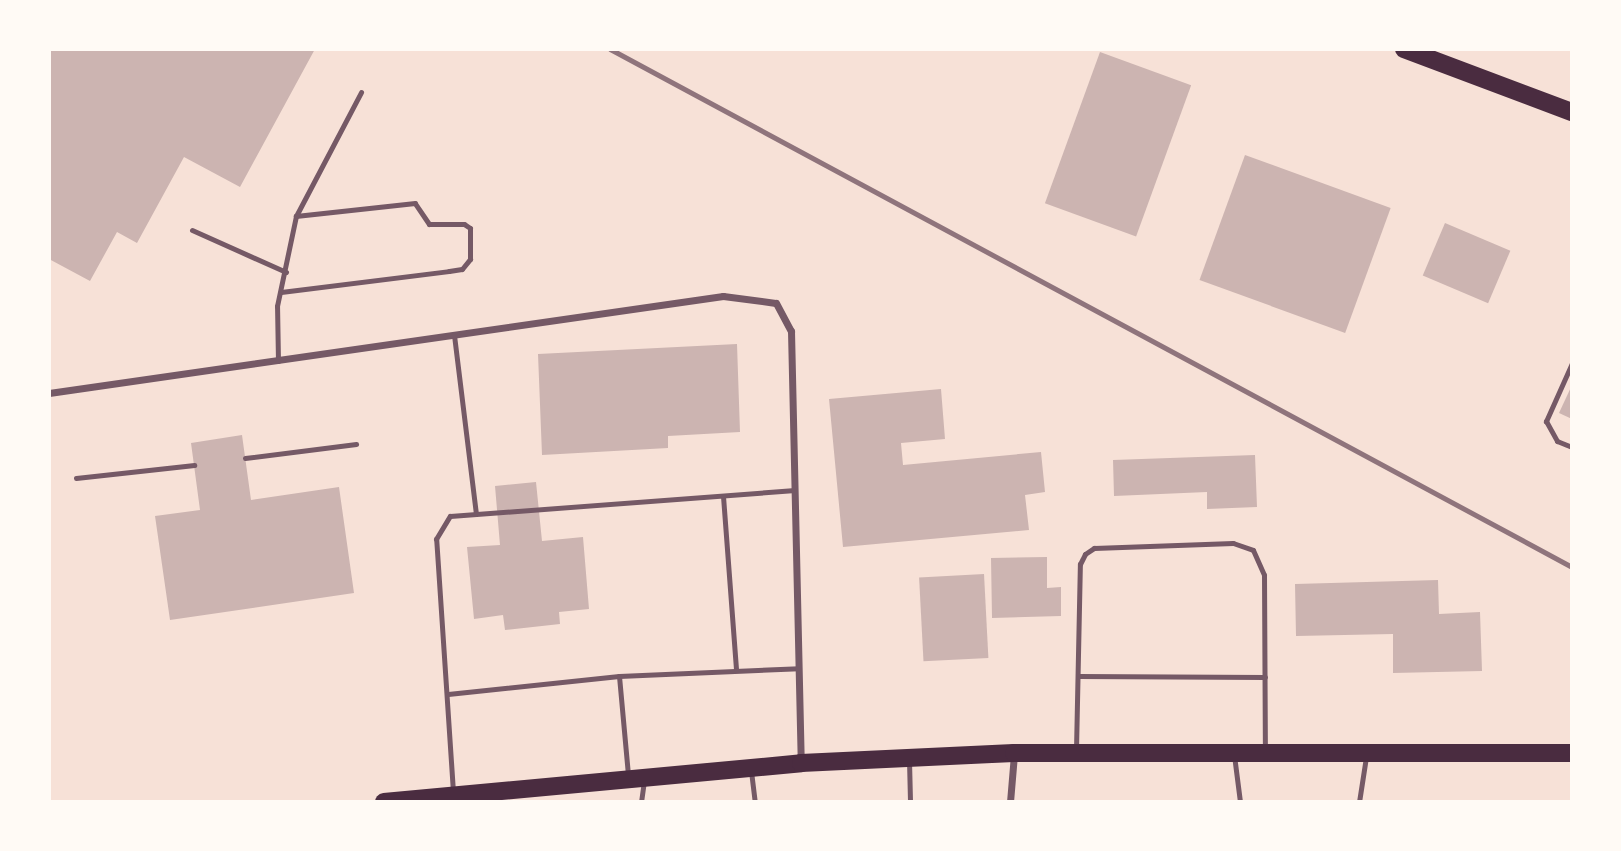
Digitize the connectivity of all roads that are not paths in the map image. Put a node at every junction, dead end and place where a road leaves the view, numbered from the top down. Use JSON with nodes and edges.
{"nodes":[{"id":1,"x":1404,"y":49,"type":"edge"},
{"id":2,"x":361,"y":92,"type":"dead end"},
{"id":3,"x":1572,"y":111,"type":"edge"},
{"id":4,"x":296,"y":216,"type":"junction"},
{"id":5,"x":191,"y":230,"type":"dead end"},
{"id":6,"x":286,"y":272,"type":"junction"},
{"id":7,"x":281,"y":292,"type":"junction"},
{"id":8,"x":454,"y":335,"type":"junction"},
{"id":9,"x":278,"y":360,"type":"junction"},
{"id":10,"x":1572,"y":363,"type":"edge"},
{"id":11,"x":49,"y":393,"type":"edge"},
{"id":12,"x":356,"y":444,"type":"dead end"},
{"id":13,"x":1572,"y":447,"type":"edge"},
{"id":14,"x":245,"y":458,"type":"dead end"},
{"id":15,"x":194,"y":465,"type":"dead end"},
{"id":16,"x":76,"y":478,"type":"dead end"},
{"id":17,"x":795,"y":490,"type":"junction"},
{"id":18,"x":723,"y":496,"type":"junction"},
{"id":19,"x":475,"y":514,"type":"junction"},
{"id":20,"x":799,"y":668,"type":"junction"},
{"id":21,"x":736,"y":670,"type":"junction"},
{"id":22,"x":619,"y":676,"type":"junction"},
{"id":23,"x":1078,"y":676,"type":"junction"},
{"id":24,"x":1265,"y":677,"type":"junction"},
{"id":25,"x":448,"y":694,"type":"junction"},
{"id":26,"x":1234,"y":752,"type":"junction"},
{"id":27,"x":1014,"y":753,"type":"junction"},
{"id":28,"x":1076,"y":753,"type":"junction"},
{"id":29,"x":1265,"y":753,"type":"junction"},
{"id":30,"x":1367,"y":753,"type":"junction"},
{"id":31,"x":1572,"y":753,"type":"edge"},
{"id":32,"x":909,"y":758,"type":"junction"},
{"id":33,"x":801,"y":764,"type":"junction"},
{"id":34,"x":750,"y":768,"type":"junction"},
{"id":35,"x":636,"y":779,"type":"junction"},
{"id":36,"x":453,"y":796,"type":"junction"},
{"id":37,"x":384,"y":802,"type":"edge"},
{"id":38,"x":640,"y":802,"type":"edge"},
{"id":39,"x":755,"y":802,"type":"edge"},
{"id":40,"x":911,"y":802,"type":"edge"},
{"id":41,"x":1010,"y":802,"type":"edge"},
{"id":42,"x":1240,"y":802,"type":"edge"},
{"id":43,"x":1359,"y":802,"type":"edge"}],
"edges":[{"from":1,"to":3,"type":"main road"},
{"from":2,"to":4,"type":"lane"},
{"from":4,"to":6,"type":"lane"},
{"from":4,"to":7,"type":"lane"},
{"from":5,"to":6,"type":"lane"},
{"from":6,"to":7,"type":"lane"},
{"from":7,"to":9,"type":"lane"},
{"from":8,"to":9,"type":"street"},
{"from":8,"to":17,"type":"street"},
{"from":8,"to":19,"type":"lane"},
{"from":9,"to":11,"type":"street"},
{"from":10,"to":13,"type":"lane"},
{"from":12,"to":14,"type":"lane"},
{"from":15,"to":16,"type":"lane"},
{"from":17,"to":18,"type":"lane"},
{"from":17,"to":20,"type":"street"},
{"from":18,"to":19,"type":"lane"},
{"from":18,"to":21,"type":"lane"},
{"from":19,"to":25,"type":"lane"},
{"from":20,"to":21,"type":"lane"},
{"from":20,"to":33,"type":"street"},
{"from":21,"to":22,"type":"lane"},
{"from":22,"to":25,"type":"lane"},
{"from":22,"to":35,"type":"lane"},
{"from":23,"to":24,"type":"lane"},
{"from":23,"to":24,"type":"lane"},
{"from":23,"to":28,"type":"lane"},
{"from":24,"to":29,"type":"lane"},
{"from":25,"to":36,"type":"lane"},
{"from":26,"to":28,"type":"main road"},
{"from":26,"to":29,"type":"main road"},
{"from":26,"to":42,"type":"lane"},
{"from":27,"to":28,"type":"main road"},
{"from":27,"to":32,"type":"main road"},
{"from":27,"to":41,"type":"street"},
{"from":29,"to":30,"type":"main road"},
{"from":30,"to":31,"type":"main road"},
{"from":30,"to":43,"type":"lane"},
{"from":32,"to":33,"type":"main road"},
{"from":32,"to":40,"type":"lane"},
{"from":33,"to":34,"type":"main road"},
{"from":34,"to":35,"type":"main road"},
{"from":34,"to":39,"type":"lane"},
{"from":35,"to":36,"type":"main road"},
{"from":35,"to":38,"type":"lane"},
{"from":36,"to":37,"type":"main road"}]}
